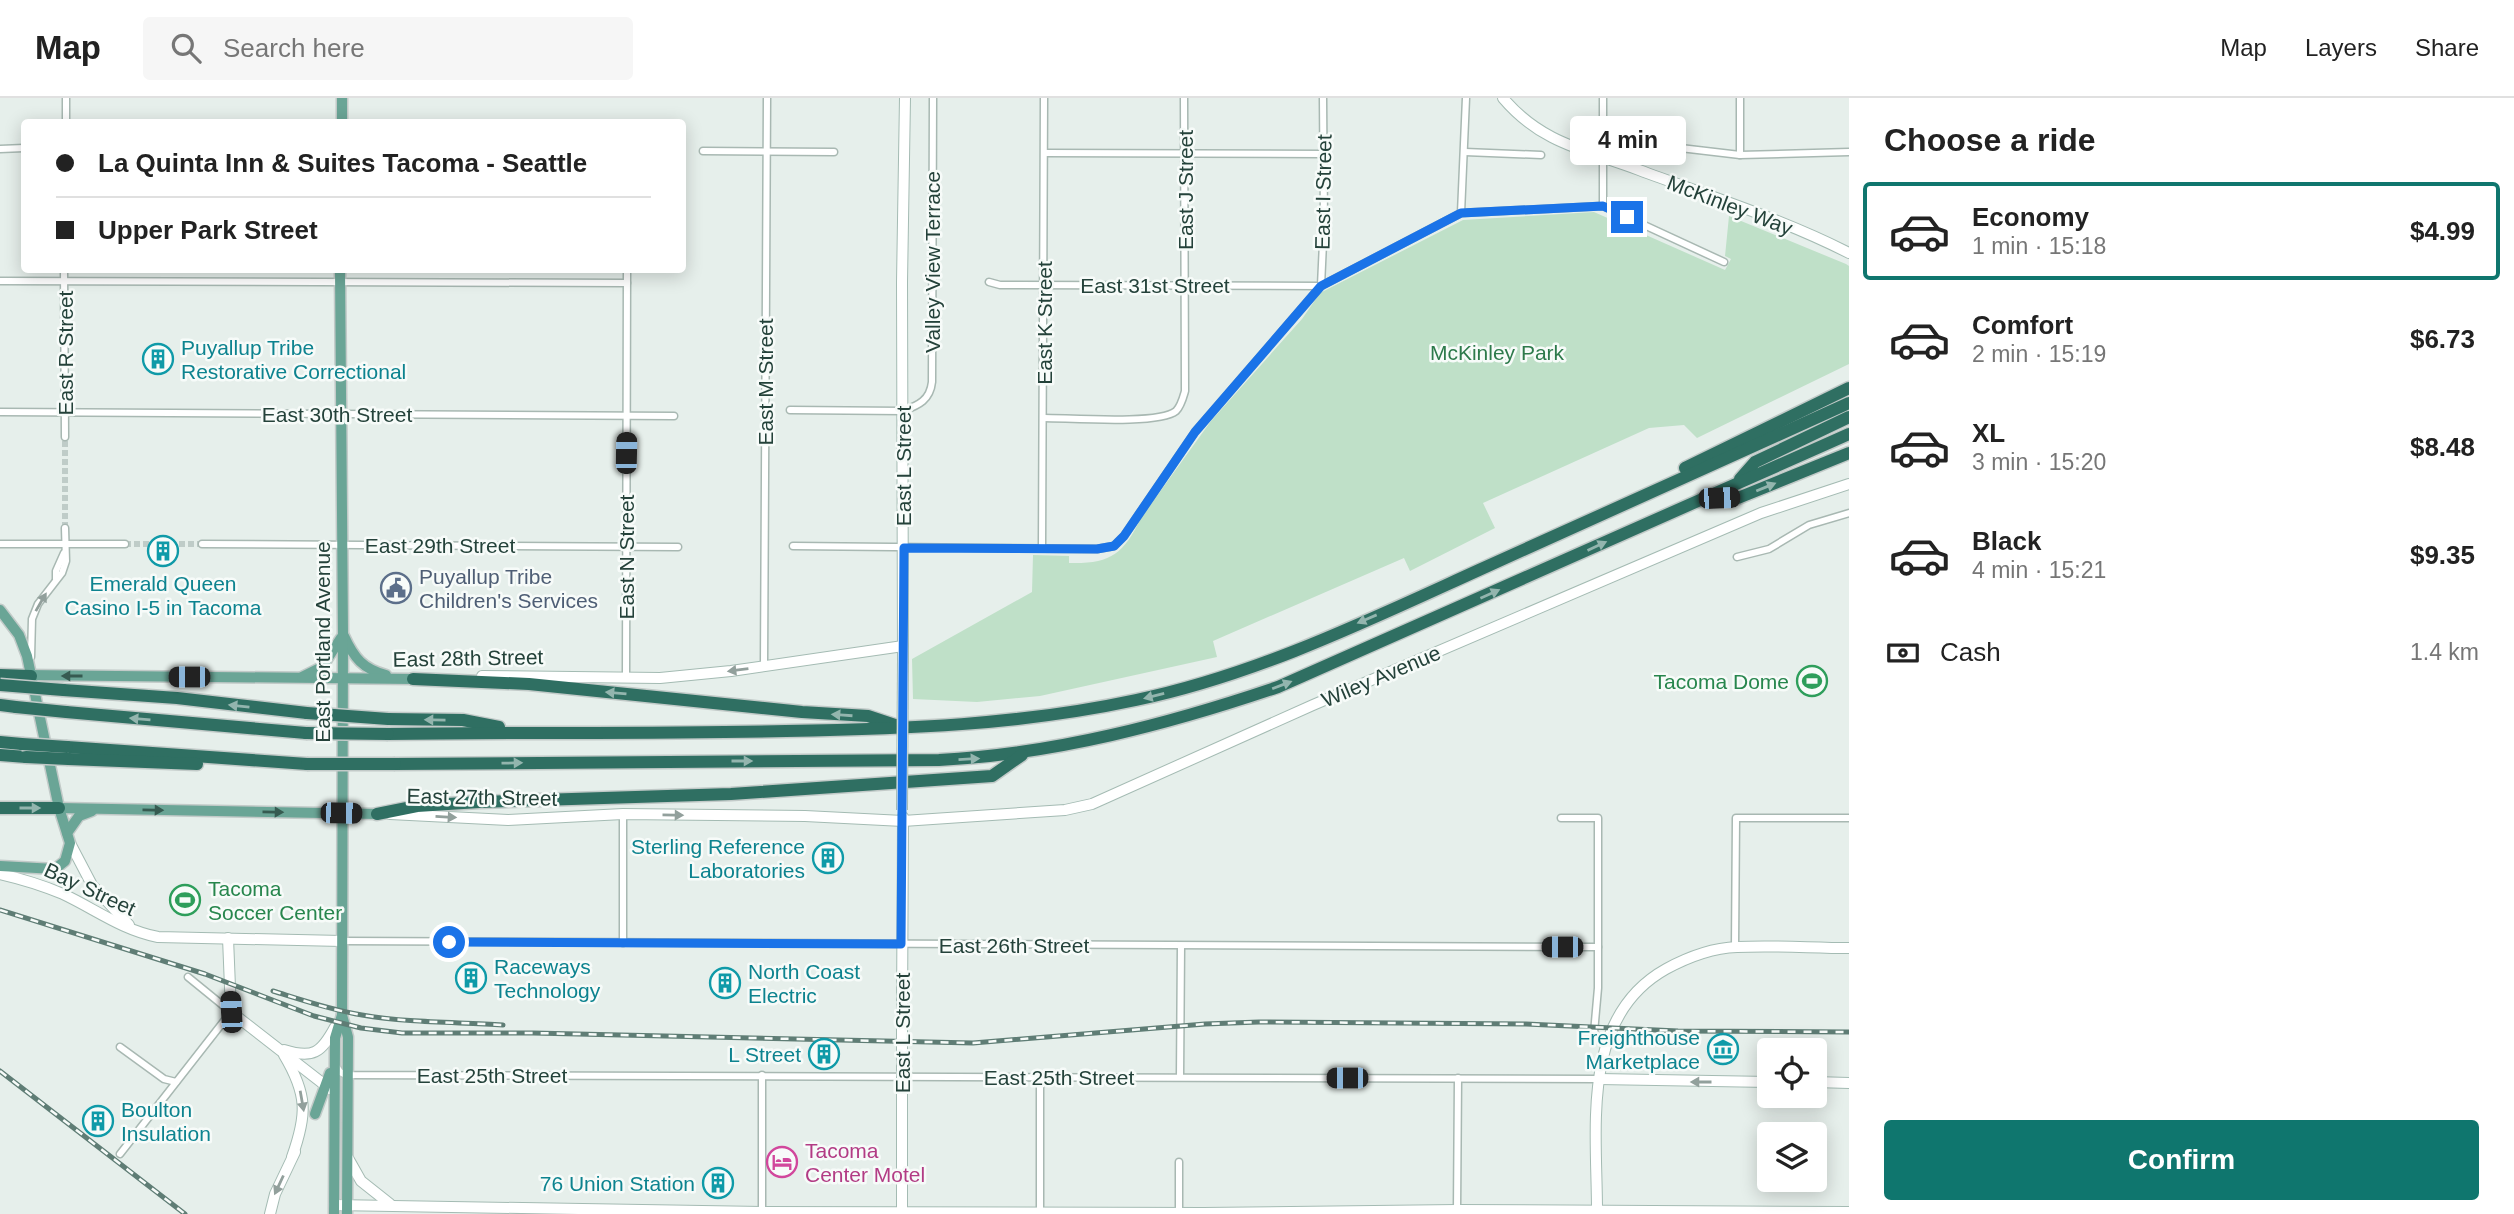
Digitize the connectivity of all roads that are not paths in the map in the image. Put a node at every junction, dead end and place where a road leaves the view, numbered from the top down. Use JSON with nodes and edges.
{"nodes":[{"id":1,"x":66,"y":98,"type":"edge"},
{"id":2,"x":342,"y":98,"type":"edge"},
{"id":3,"x":767,"y":98,"type":"edge"},
{"id":4,"x":905,"y":98,"type":"edge"},
{"id":5,"x":933,"y":98,"type":"edge"},
{"id":6,"x":1044,"y":98,"type":"edge"},
{"id":7,"x":1184,"y":98,"type":"edge"},
{"id":8,"x":1324,"y":98,"type":"edge"},
{"id":9,"x":1466,"y":98,"type":"edge"},
{"id":10,"x":1503,"y":98,"type":"edge"},
{"id":11,"x":1603,"y":98,"type":"edge"},
{"id":12,"x":1740,"y":98,"type":"edge"},
{"id":13,"x":66,"y":119,"type":"edge"},
{"id":14,"x":342,"y":119,"type":"edge"},
{"id":15,"x":1656,"y":145,"type":"dead end"},
{"id":16,"x":21,"y":148,"type":"edge"},
{"id":17,"x":0,"y":149,"type":"edge"},
{"id":18,"x":703,"y":151,"type":"dead end"},
{"id":19,"x":766,"y":152,"type":"junction"},
{"id":20,"x":834,"y":152,"type":"dead end"},
{"id":21,"x":1465,"y":152,"type":"junction"},
{"id":22,"x":1849,"y":152,"type":"edge"},
{"id":23,"x":1045,"y":153,"type":"junction"},
{"id":24,"x":1185,"y":153,"type":"junction"},
{"id":25,"x":1323,"y":154,"type":"junction"},
{"id":26,"x":1541,"y":155,"type":"dead end"},
{"id":27,"x":1740,"y":155,"type":"junction"},
{"id":28,"x":1603,"y":158,"type":"junction"},
{"id":29,"x":1603,"y":206,"type":"junction"},
{"id":30,"x":1461,"y":213,"type":"junction"},
{"id":31,"x":1849,"y":253,"type":"edge"},
{"id":32,"x":1724,"y":262,"type":"dead end"},
{"id":33,"x":64,"y":273,"type":"edge"},
{"id":34,"x":340,"y":273,"type":"edge"},
{"id":35,"x":627,"y":273,"type":"edge"},
{"id":36,"x":0,"y":281,"type":"edge"},
{"id":37,"x":64,"y":281,"type":"junction"},
{"id":38,"x":340,"y":282,"type":"junction"},
{"id":39,"x":989,"y":282,"type":"dead end"},
{"id":40,"x":627,"y":283,"type":"junction"},
{"id":41,"x":1045,"y":284,"type":"junction"},
{"id":42,"x":1185,"y":285,"type":"junction"},
{"id":43,"x":1321,"y":286,"type":"junction"},
{"id":44,"x":1849,"y":388,"type":"edge"},
{"id":45,"x":1849,"y":402,"type":"edge"},
{"id":46,"x":790,"y":410,"type":"dead end"},
{"id":47,"x":903,"y":411,"type":"junction"},
{"id":48,"x":0,"y":412,"type":"edge"},
{"id":49,"x":65,"y":412,"type":"junction"},
{"id":50,"x":341,"y":414,"type":"junction"},
{"id":51,"x":627,"y":415,"type":"junction"},
{"id":52,"x":674,"y":416,"type":"dead end"},
{"id":53,"x":1849,"y":417,"type":"edge"},
{"id":54,"x":1044,"y":418,"type":"junction"},
{"id":55,"x":1849,"y":434,"type":"edge"},
{"id":56,"x":65,"y":437,"type":"tunnel mouth"},
{"id":57,"x":1849,"y":453,"type":"edge"},
{"id":58,"x":1738,"y":482,"type":"junction"},
{"id":59,"x":1849,"y":484,"type":"edge"},
{"id":60,"x":1699,"y":499,"type":"junction"},
{"id":61,"x":1849,"y":513,"type":"edge"},
{"id":62,"x":65,"y":528,"type":"tunnel mouth"},
{"id":63,"x":0,"y":544,"type":"edge"},
{"id":64,"x":64,"y":544,"type":"junction"},
{"id":65,"x":125,"y":544,"type":"tunnel mouth"},
{"id":66,"x":202,"y":544,"type":"tunnel mouth"},
{"id":67,"x":342,"y":544,"type":"junction"},
{"id":68,"x":793,"y":546,"type":"dead end"},
{"id":69,"x":626,"y":547,"type":"junction"},
{"id":70,"x":678,"y":547,"type":"dead end"},
{"id":71,"x":904,"y":548,"type":"junction"},
{"id":72,"x":1042,"y":548,"type":"junction"},
{"id":73,"x":1737,"y":557,"type":"dead end"},
{"id":74,"x":1430,"y":593,"type":"junction"},
{"id":75,"x":0,"y":610,"type":"edge"},
{"id":76,"x":343,"y":634,"type":"junction"},
{"id":77,"x":903,"y":646,"type":"junction"},
{"id":78,"x":764,"y":666,"type":"junction"},
{"id":79,"x":0,"y":673,"type":"edge"},
{"id":80,"x":31,"y":676,"type":"junction"},
{"id":81,"x":625,"y":677,"type":"junction"},
{"id":82,"x":300,"y":679,"type":"junction"},
{"id":83,"x":342,"y":679,"type":"junction"},
{"id":84,"x":399,"y":679,"type":"junction"},
{"id":85,"x":413,"y":679,"type":"junction"},
{"id":86,"x":0,"y":685,"type":"edge"},
{"id":87,"x":0,"y":705,"type":"edge"},
{"id":88,"x":909,"y":729,"type":"junction"},
{"id":89,"x":527,"y":732,"type":"junction"},
{"id":90,"x":0,"y":742,"type":"edge"},
{"id":91,"x":1025,"y":752,"type":"junction"},
{"id":92,"x":68,"y":753,"type":"junction"},
{"id":93,"x":0,"y":755,"type":"edge"},
{"id":94,"x":0,"y":808,"type":"edge"},
{"id":95,"x":59,"y":808,"type":"junction"},
{"id":96,"x":100,"y":809,"type":"junction"},
{"id":97,"x":341,"y":813,"type":"junction"},
{"id":98,"x":377,"y":814,"type":"junction"},
{"id":99,"x":623,"y":814,"type":"junction"},
{"id":100,"x":1561,"y":818,"type":"dead end"},
{"id":101,"x":1849,"y":818,"type":"edge"},
{"id":102,"x":903,"y":821,"type":"junction"},
{"id":103,"x":68,"y":838,"type":"junction"},
{"id":104,"x":0,"y":866,"type":"edge"},
{"id":105,"x":0,"y":874,"type":"edge"},
{"id":106,"x":137,"y":932,"type":"junction"},
{"id":107,"x":228,"y":938,"type":"junction"},
{"id":108,"x":342,"y":941,"type":"junction"},
{"id":109,"x":623,"y":943,"type":"junction"},
{"id":110,"x":901,"y":944,"type":"junction"},
{"id":111,"x":1181,"y":946,"type":"junction"},
{"id":112,"x":1598,"y":947,"type":"junction"},
{"id":113,"x":1735,"y":947,"type":"junction"},
{"id":114,"x":1849,"y":948,"type":"edge"},
{"id":115,"x":188,"y":977,"type":"dead end"},
{"id":116,"x":231,"y":1012,"type":"junction"},
{"id":117,"x":342,"y":1015,"type":"junction"},
{"id":118,"x":1606,"y":1044,"type":"junction"},
{"id":119,"x":120,"y":1047,"type":"dead end"},
{"id":120,"x":280,"y":1049,"type":"junction"},
{"id":121,"x":335,"y":1057,"type":"junction"},
{"id":122,"x":349,"y":1075,"type":"junction"},
{"id":123,"x":762,"y":1075,"type":"junction"},
{"id":124,"x":1041,"y":1076,"type":"junction"},
{"id":125,"x":1180,"y":1077,"type":"junction"},
{"id":126,"x":1458,"y":1078,"type":"junction"},
{"id":127,"x":1599,"y":1079,"type":"junction"},
{"id":128,"x":176,"y":1082,"type":"junction"},
{"id":129,"x":1757,"y":1082,"type":"edge"},
{"id":130,"x":1827,"y":1082,"type":"edge"},
{"id":131,"x":1849,"y":1083,"type":"edge"},
{"id":132,"x":330,"y":1089,"type":"junction"},
{"id":133,"x":315,"y":1114,"type":"joint"},
{"id":134,"x":120,"y":1154,"type":"dead end"},
{"id":135,"x":292,"y":1157,"type":"junction"},
{"id":136,"x":348,"y":1158,"type":"junction"},
{"id":137,"x":1179,"y":1162,"type":"dead end"},
{"id":138,"x":390,"y":1204,"type":"junction"},
{"id":139,"x":347,"y":1209,"type":"edge"},
{"id":140,"x":580,"y":1209,"type":"junction"},
{"id":141,"x":334,"y":1210,"type":"edge"},
{"id":142,"x":1457,"y":1210,"type":"junction"},
{"id":143,"x":902,"y":1211,"type":"junction"},
{"id":144,"x":1597,"y":1211,"type":"junction"},
{"id":145,"x":762,"y":1212,"type":"junction"},
{"id":146,"x":1040,"y":1212,"type":"junction"},
{"id":147,"x":1849,"y":1212,"type":"edge"},
{"id":148,"x":1179,"y":1213,"type":"edge"},
{"id":149,"x":1737,"y":1213,"type":"edge"},
{"id":150,"x":270,"y":1214,"type":"edge"},
{"id":151,"x":372,"y":1214,"type":"edge"},
{"id":152,"x":549,"y":1214,"type":"edge"}],
"edges":[{"from":1,"to":13,"type":"street"},
{"from":2,"to":14,"type":"main road"},
{"from":3,"to":19,"type":"street","name":"East M Street"},
{"from":4,"to":47,"type":"street","name":"East L Street"},
{"from":5,"to":47,"type":"street","name":"Valley View Terrace"},
{"from":6,"to":23,"type":"street","name":"East K Street"},
{"from":7,"to":24,"type":"street","name":"East J Street"},
{"from":8,"to":25,"type":"street","name":"East I Street"},
{"from":9,"to":21,"type":"street"},
{"from":10,"to":28,"type":"street","name":"McKinley Way"},
{"from":11,"to":28,"type":"street"},
{"from":12,"to":27,"type":"street"},
{"from":15,"to":27,"type":"street"},
{"from":16,"to":17,"type":"street"},
{"from":18,"to":19,"type":"street"},
{"from":19,"to":20,"type":"street"},
{"from":19,"to":78,"type":"street","name":"East M Street"},
{"from":21,"to":26,"type":"street"},
{"from":21,"to":30,"type":"street"},
{"from":22,"to":27,"type":"street"},
{"from":23,"to":24,"type":"street"},
{"from":23,"to":41,"type":"street","name":"East K Street"},
{"from":24,"to":25,"type":"street"},
{"from":24,"to":42,"type":"street","name":"East J Street"},
{"from":25,"to":43,"type":"street","name":"East I Street"},
{"from":28,"to":29,"type":"street"},
{"from":28,"to":31,"type":"street","name":"McKinley Way"},
{"from":29,"to":30,"type":"street"},
{"from":29,"to":32,"type":"street"},
{"from":30,"to":43,"type":"street"},
{"from":33,"to":37,"type":"street","name":"East R Street"},
{"from":34,"to":38,"type":"main road","name":"East Portland Avenue"},
{"from":35,"to":40,"type":"street","name":"East N Street"},
{"from":36,"to":37,"type":"street"},
{"from":37,"to":38,"type":"street"},
{"from":37,"to":49,"type":"street","name":"East R Street"},
{"from":38,"to":40,"type":"street"},
{"from":38,"to":50,"type":"main road","name":"East Portland Avenue"},
{"from":39,"to":41,"type":"street","name":"East 31st Street"},
{"from":40,"to":51,"type":"street","name":"East N Street"},
{"from":41,"to":42,"type":"street","name":"East 31st Street"},
{"from":41,"to":54,"type":"street","name":"East K Street"},
{"from":42,"to":43,"type":"street","name":"East 31st Street"},
{"from":42,"to":54,"type":"street","name":"East J Street"},
{"from":43,"to":72,"type":"street"},
{"from":44,"to":74,"type":"highway"},
{"from":45,"to":74,"type":"highway"},
{"from":46,"to":47,"type":"street"},
{"from":47,"to":71,"type":"street","name":"East L Street"},
{"from":48,"to":49,"type":"street","name":"East 30th Street"},
{"from":49,"to":50,"type":"street","name":"East 30th Street"},
{"from":49,"to":56,"type":"street","name":"East R Street"},
{"from":50,"to":51,"type":"street","name":"East 30th Street"},
{"from":50,"to":67,"type":"main road","name":"East Portland Avenue"},
{"from":51,"to":52,"type":"street","name":"East 30th Street"},
{"from":51,"to":69,"type":"street","name":"East N Street"},
{"from":53,"to":58,"type":"highway"},
{"from":54,"to":72,"type":"street","name":"East K Street"},
{"from":55,"to":58,"type":"highway"},
{"from":60,"to":57,"type":"highway","one_way":true},
{"from":58,"to":60,"type":"highway"},
{"from":59,"to":102,"type":"street","name":"Wiley Avenue"},
{"from":91,"to":60,"type":"highway","one_way":true},
{"from":61,"to":73,"type":"street"},
{"from":62,"to":64,"type":"street"},
{"from":63,"to":64,"type":"street"},
{"from":64,"to":65,"type":"street"},
{"from":80,"to":64,"type":"street","one_way":true},
{"from":66,"to":67,"type":"street","name":"East 29th Street"},
{"from":67,"to":69,"type":"street","name":"East 29th Street"},
{"from":67,"to":76,"type":"main road","name":"East Portland Avenue"},
{"from":68,"to":71,"type":"street"},
{"from":69,"to":70,"type":"street","name":"East 29th Street"},
{"from":69,"to":81,"type":"street","name":"East N Street"},
{"from":71,"to":72,"type":"street"},
{"from":71,"to":77,"type":"street","name":"East L Street"},
{"from":74,"to":88,"type":"highway","one_way":true},
{"from":75,"to":80,"type":"main road","name":"Bay Street"},
{"from":76,"to":82,"type":"main road"},
{"from":76,"to":83,"type":"main road","name":"East Portland Avenue"},
{"from":76,"to":84,"type":"main road"},
{"from":77,"to":78,"type":"street","name":"East 28th Street"},
{"from":77,"to":102,"type":"street","name":"East L Street","bridge":true},
{"from":78,"to":81,"type":"street","name":"East 28th Street","one_way":true},
{"from":79,"to":80,"type":"highway"},
{"from":82,"to":80,"type":"main road","name":"East 28th Street","one_way":true},
{"from":80,"to":95,"type":"main road","name":"Bay Street"},
{"from":81,"to":85,"type":"street","name":"East 28th Street"},
{"from":82,"to":83,"type":"main road","name":"East 28th Street"},
{"from":83,"to":84,"type":"main road","name":"East 28th Street"},
{"from":83,"to":97,"type":"main road","name":"East Portland Avenue"},
{"from":84,"to":85,"type":"main road","name":"East 28th Street"},
{"from":88,"to":85,"type":"highway","one_way":true},
{"from":89,"to":86,"type":"highway","one_way":true,"bridge":true},
{"from":89,"to":87,"type":"highway","one_way":true,"bridge":true},
{"from":88,"to":89,"type":"highway"},
{"from":90,"to":92,"type":"highway","bridge":true},
{"from":92,"to":91,"type":"highway","one_way":true,"bridge":true},
{"from":91,"to":98,"type":"highway"},
{"from":92,"to":93,"type":"highway","bridge":true},
{"from":94,"to":95,"type":"highway","one_way":true},
{"from":95,"to":96,"type":"main road","name":"East 27th Street"},
{"from":95,"to":103,"type":"main road","name":"Bay Street"},
{"from":96,"to":97,"type":"main road","name":"East 27th Street","one_way":true},
{"from":96,"to":103,"type":"main road"},
{"from":97,"to":98,"type":"main road","name":"East 27th Street"},
{"from":97,"to":108,"type":"main road","name":"East Portland Avenue"},
{"from":98,"to":99,"type":"street","name":"East 27th Street","one_way":true},
{"from":99,"to":102,"type":"street","name":"East 27th Street","one_way":true},
{"from":99,"to":109,"type":"street"},
{"from":100,"to":112,"type":"street"},
{"from":101,"to":113,"type":"street"},
{"from":102,"to":110,"type":"street","name":"East L Street"},
{"from":103,"to":104,"type":"main road","name":"Bay Street"},
{"from":103,"to":106,"type":"street","name":"Bay Street"},
{"from":105,"to":106,"type":"street","name":"Bay Street"},
{"from":106,"to":107,"type":"street","name":"East 26th Street"},
{"from":107,"to":108,"type":"street","name":"East 26th Street"},
{"from":107,"to":116,"type":"street"},
{"from":108,"to":109,"type":"street","name":"East 26th Street"},
{"from":108,"to":117,"type":"main road","name":"East Portland Avenue"},
{"from":109,"to":110,"type":"street","name":"East 26th Street"},
{"from":110,"to":111,"type":"street","name":"East 26th Street"},
{"from":110,"to":143,"type":"street","name":"East L Street","bridge":true},
{"from":111,"to":112,"type":"street","name":"East 26th Street"},
{"from":111,"to":125,"type":"street"},
{"from":112,"to":118,"type":"street"},
{"from":113,"to":114,"type":"street"},
{"from":113,"to":118,"type":"street"},
{"from":115,"to":116,"type":"street"},
{"from":116,"to":120,"type":"street"},
{"from":116,"to":128,"type":"street"},
{"from":117,"to":120,"type":"street"},
{"from":117,"to":121,"type":"main road","name":"East Portland Avenue"},
{"from":117,"to":122,"type":"main road","name":"East Portland Avenue"},
{"from":118,"to":127,"type":"street"},
{"from":119,"to":128,"type":"street"},
{"from":120,"to":132,"type":"street"},
{"from":120,"to":135,"type":"street","one_way":true},
{"from":121,"to":122,"type":"street"},
{"from":121,"to":132,"type":"main road","name":"East Portland Avenue"},
{"from":122,"to":123,"type":"street","name":"East 25th Street"},
{"from":122,"to":136,"type":"main road","name":"East Portland Avenue"},
{"from":123,"to":124,"type":"street","name":"East 25th Street"},
{"from":123,"to":145,"type":"street"},
{"from":124,"to":125,"type":"street","name":"East 25th Street"},
{"from":124,"to":146,"type":"street"},
{"from":125,"to":126,"type":"street","name":"East 25th Street"},
{"from":126,"to":127,"type":"street","name":"East 25th Street"},
{"from":126,"to":142,"type":"street"},
{"from":129,"to":127,"type":"street","name":"East 25th Street","one_way":true},
{"from":127,"to":144,"type":"street"},
{"from":128,"to":134,"type":"street"},
{"from":130,"to":131,"type":"street"},
{"from":132,"to":133,"type":"main road"},
{"from":132,"to":141,"type":"main road"},
{"from":133,"to":135,"type":"street"},
{"from":135,"to":150,"type":"street","one_way":true},
{"from":136,"to":138,"type":"street"},
{"from":136,"to":139,"type":"main road","name":"East Portland Avenue"},
{"from":137,"to":148,"type":"street"},
{"from":138,"to":139,"type":"street"},
{"from":138,"to":140,"type":"street"},
{"from":138,"to":151,"type":"street"},
{"from":139,"to":141,"type":"street"},
{"from":140,"to":145,"type":"street"},
{"from":140,"to":152,"type":"street"},
{"from":142,"to":144,"type":"street"},
{"from":142,"to":148,"type":"street"},
{"from":143,"to":145,"type":"street"},
{"from":143,"to":146,"type":"street"},
{"from":144,"to":149,"type":"street"},
{"from":146,"to":148,"type":"street"},
{"from":147,"to":149,"type":"street"}]}
